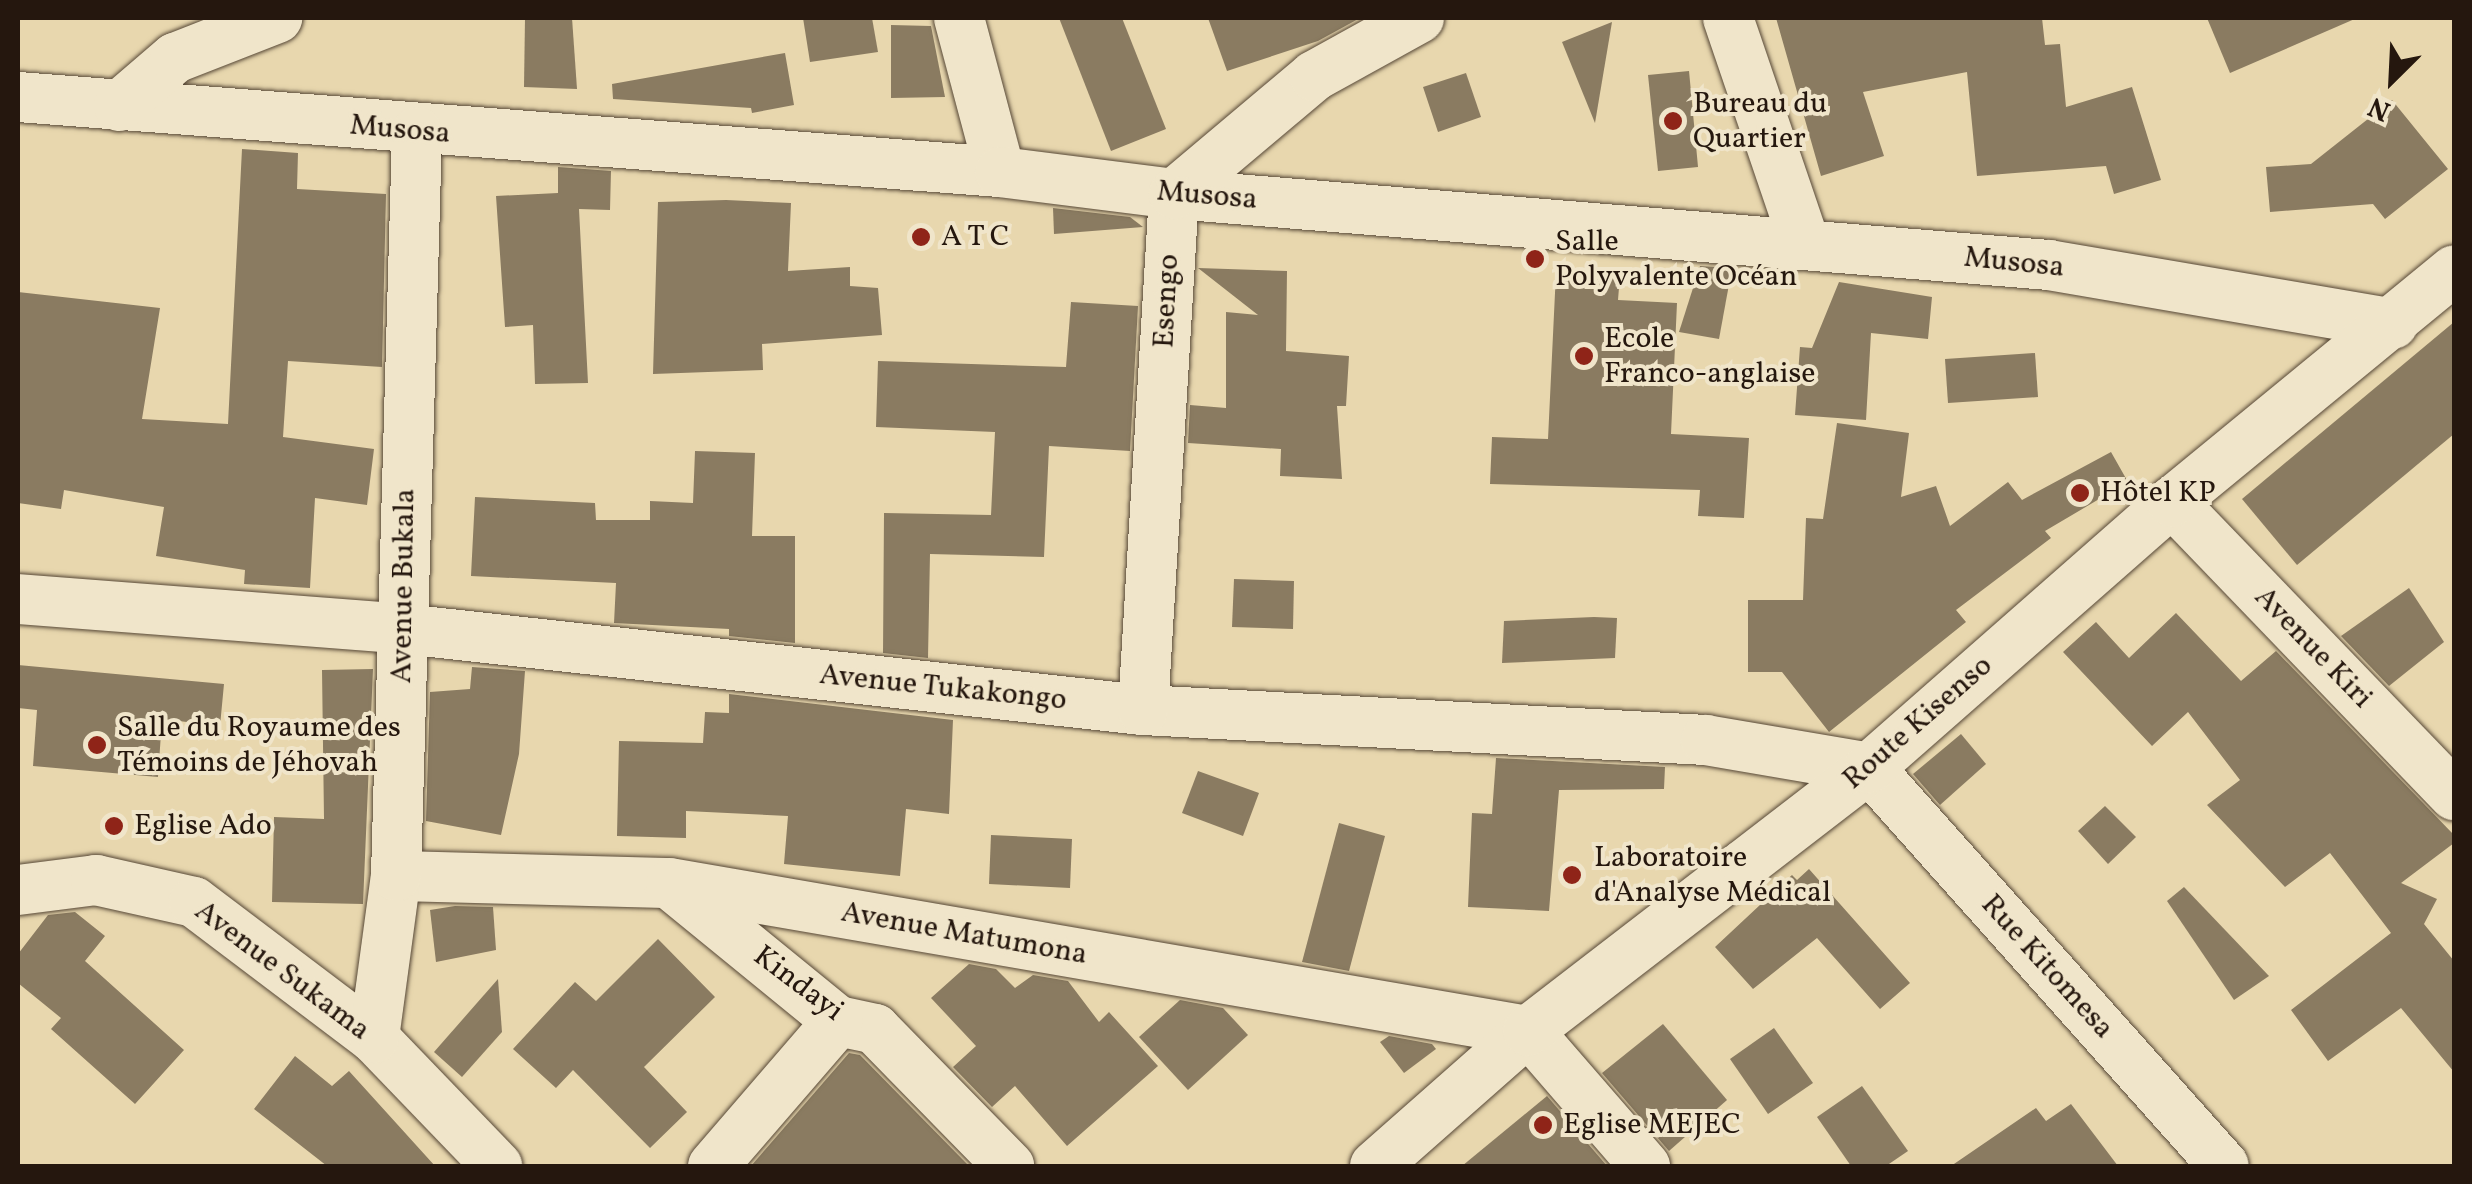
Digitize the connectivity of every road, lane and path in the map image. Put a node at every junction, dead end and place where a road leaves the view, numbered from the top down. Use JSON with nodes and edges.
{"nodes":[{"id":1,"x":277,"y":18,"type":"edge"},
{"id":2,"x":959,"y":18,"type":"edge"},
{"id":3,"x":1419,"y":18,"type":"edge"},
{"id":4,"x":1728,"y":18,"type":"edge"},
{"id":5,"x":18,"y":97,"type":"edge"},
{"id":6,"x":119,"y":106,"type":"junction"},
{"id":7,"x":417,"y":132,"type":"junction"},
{"id":8,"x":1000,"y":172,"type":"junction"},
{"id":9,"x":1174,"y":194,"type":"junction"},
{"id":10,"x":1804,"y":244,"type":"junction"},
{"id":11,"x":2454,"y":270,"type":"edge"},
{"id":12,"x":2392,"y":324,"type":"junction"},
{"id":13,"x":2172,"y":502,"type":"junction"},
{"id":14,"x":18,"y":599,"type":"edge"},
{"id":15,"x":404,"y":630,"type":"junction"},
{"id":16,"x":1143,"y":710,"type":"junction"},
{"id":17,"x":1869,"y":768,"type":"junction"},
{"id":18,"x":2454,"y":795,"type":"edge"},
{"id":19,"x":396,"y":876,"type":"junction"},
{"id":20,"x":669,"y":883,"type":"junction"},
{"id":21,"x":18,"y":890,"type":"edge"},
{"id":22,"x":838,"y":1021,"type":"junction"},
{"id":23,"x":1528,"y":1031,"type":"junction"},
{"id":24,"x":374,"y":1038,"type":"junction"},
{"id":25,"x":497,"y":1166,"type":"edge"},
{"id":26,"x":713,"y":1166,"type":"edge"},
{"id":27,"x":1009,"y":1166,"type":"edge"},
{"id":28,"x":1375,"y":1166,"type":"edge"},
{"id":29,"x":1645,"y":1166,"type":"edge"},
{"id":30,"x":2224,"y":1166,"type":"edge"}],
"edges":[{"from":1,"to":6,"type":"street"},
{"from":2,"to":8,"type":"street"},
{"from":3,"to":9,"type":"street"},
{"from":4,"to":10,"type":"street"},
{"from":5,"to":6,"type":"street","name":"Musosa"},
{"from":6,"to":7,"type":"street","name":"Musosa"},
{"from":7,"to":8,"type":"street","name":"Musosa"},
{"from":7,"to":15,"type":"street","name":"Avenue Bukala"},
{"from":8,"to":9,"type":"street","name":"Musosa"},
{"from":9,"to":10,"type":"street","name":"Musosa"},
{"from":9,"to":16,"type":"street","name":"Esengo"},
{"from":10,"to":12,"type":"street","name":"Musosa"},
{"from":11,"to":12,"type":"street","name":"Route Kisenso"},
{"from":12,"to":13,"type":"street","name":"Route Kisenso"},
{"from":13,"to":17,"type":"street","name":"Route Kisenso"},
{"from":13,"to":18,"type":"street","name":"Avenue Kiri"},
{"from":14,"to":15,"type":"street","name":"Avenue Tukakongo"},
{"from":15,"to":16,"type":"street","name":"Avenue Tukakongo"},
{"from":15,"to":19,"type":"street","name":"Avenue Bukala"},
{"from":16,"to":17,"type":"street","name":"Avenue Tukakongo"},
{"from":17,"to":23,"type":"street","name":"Route Kisenso"},
{"from":17,"to":30,"type":"street","name":"Rue Kitomesa"},
{"from":19,"to":20,"type":"street","name":"Avenue Matumona"},
{"from":19,"to":24,"type":"street","name":"Avenue Bukala"},
{"from":20,"to":22,"type":"street","name":"Kindayi"},
{"from":20,"to":23,"type":"street","name":"Avenue Matumona"},
{"from":21,"to":24,"type":"street","name":"Avenue Sukama"},
{"from":22,"to":26,"type":"street"},
{"from":22,"to":27,"type":"street","name":"Kindayi"},
{"from":23,"to":28,"type":"street","name":"Route Kisenso"},
{"from":23,"to":29,"type":"street"},
{"from":24,"to":25,"type":"street","name":"Avenue Sukama"}]}
